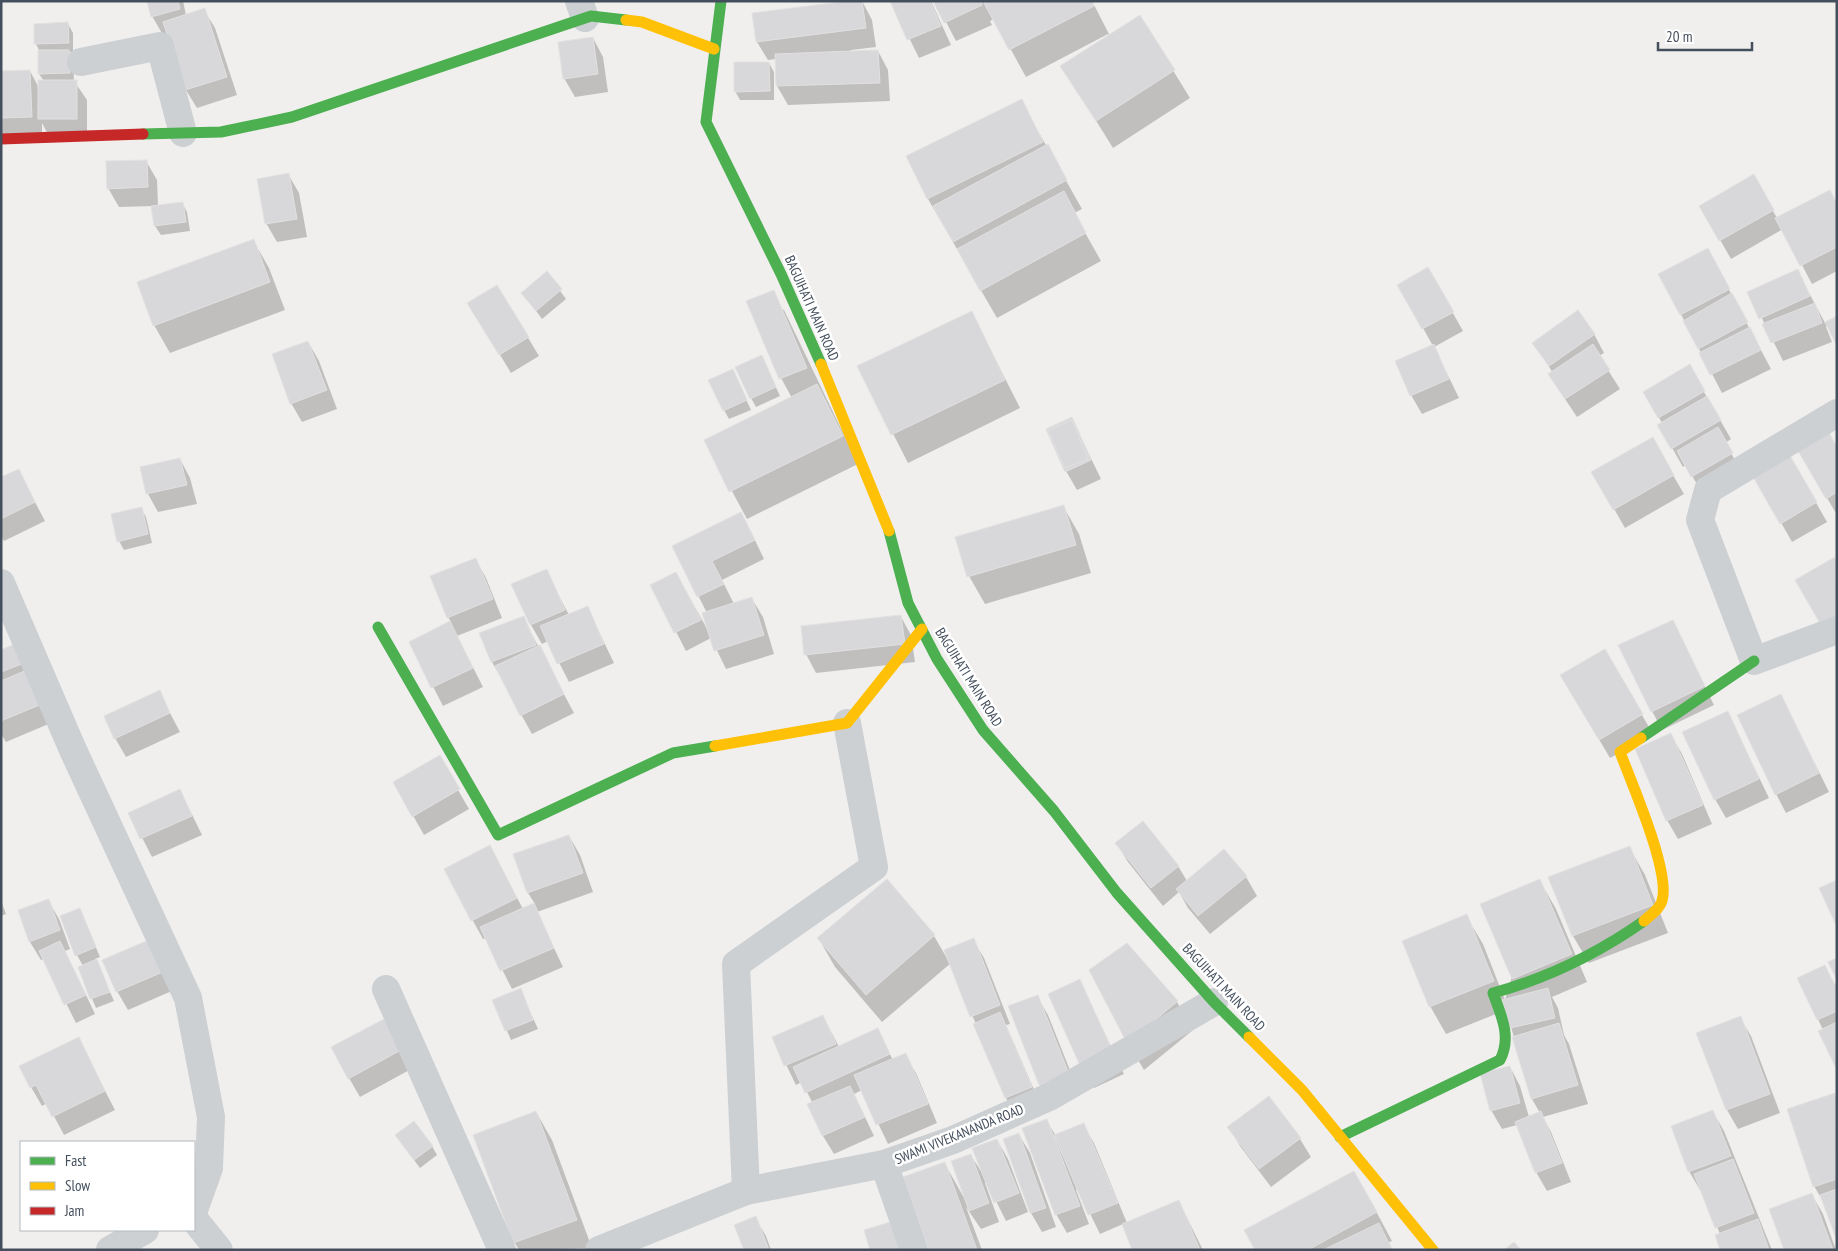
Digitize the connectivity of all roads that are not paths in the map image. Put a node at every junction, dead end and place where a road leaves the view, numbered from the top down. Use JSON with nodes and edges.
{"nodes":[{"id":1,"x":721,"y":1,"type":"edge"},
{"id":2,"x":582,"y":9,"type":"edge"},
{"id":3,"x":714,"y":49,"type":"junction"},
{"id":4,"x":81,"y":62,"type":"dead end"},
{"id":5,"x":184,"y":132,"type":"junction"},
{"id":6,"x":1,"y":139,"type":"edge"},
{"id":7,"x":1837,"y":413,"type":"edge"},
{"id":8,"x":1,"y":583,"type":"edge"},
{"id":9,"x":378,"y":627,"type":"dead end"},
{"id":10,"x":922,"y":629,"type":"junction"},
{"id":11,"x":1837,"y":630,"type":"edge"},
{"id":12,"x":1754,"y":661,"type":"junction"},
{"id":13,"x":847,"y":723,"type":"junction"},
{"id":14,"x":386,"y":988,"type":"dead end"},
{"id":15,"x":1214,"y":1002,"type":"junction"},
{"id":16,"x":1340,"y":1137,"type":"junction"},
{"id":17,"x":884,"y":1164,"type":"junction"},
{"id":18,"x":746,"y":1191,"type":"junction"},
{"id":19,"x":195,"y":1207,"type":"edge"},
{"id":20,"x":195,"y":1220,"type":"edge"},
{"id":21,"x":143,"y":1231,"type":"edge"},
{"id":22,"x":634,"y":1244,"type":"edge"},
{"id":23,"x":110,"y":1250,"type":"edge"},
{"id":24,"x":219,"y":1250,"type":"edge"},
{"id":25,"x":502,"y":1250,"type":"edge"},
{"id":26,"x":600,"y":1250,"type":"edge"},
{"id":27,"x":914,"y":1250,"type":"edge"},
{"id":28,"x":1433,"y":1250,"type":"edge"}],
"edges":[{"from":1,"to":3,"type":"street","name":"BAGUIHATI MAIN ROAD"},
{"from":2,"to":3,"type":"street"},
{"from":2,"to":5,"type":"street"},
{"from":3,"to":10,"type":"street","name":"BAGUIHATI MAIN ROAD"},
{"from":4,"to":5,"type":"street"},
{"from":5,"to":6,"type":"street"},
{"from":7,"to":12,"type":"street"},
{"from":8,"to":19,"type":"street"},
{"from":9,"to":13,"type":"street"},
{"from":10,"to":13,"type":"street"},
{"from":10,"to":15,"type":"street","name":"BAGUIHATI MAIN ROAD"},
{"from":11,"to":12,"type":"street"},
{"from":12,"to":16,"type":"street"},
{"from":13,"to":18,"type":"street"},
{"from":14,"to":25,"type":"street"},
{"from":15,"to":16,"type":"street","name":"BAGUIHATI MAIN ROAD"},
{"from":15,"to":17,"type":"street","name":"SWAMI VIVEKANANDA ROAD"},
{"from":16,"to":28,"type":"street","name":"BAGUIHATI MAIN ROAD"},
{"from":17,"to":18,"type":"street","name":"SWAMI VIVEKANANDA ROAD"},
{"from":17,"to":27,"type":"street"},
{"from":18,"to":22,"type":"street","name":"SWAMI VIVEKANANDA ROAD"},
{"from":20,"to":24,"type":"street"},
{"from":21,"to":23,"type":"street"},
{"from":22,"to":26,"type":"street","name":"SWAMI VIVEKANANDA ROAD"}]}
